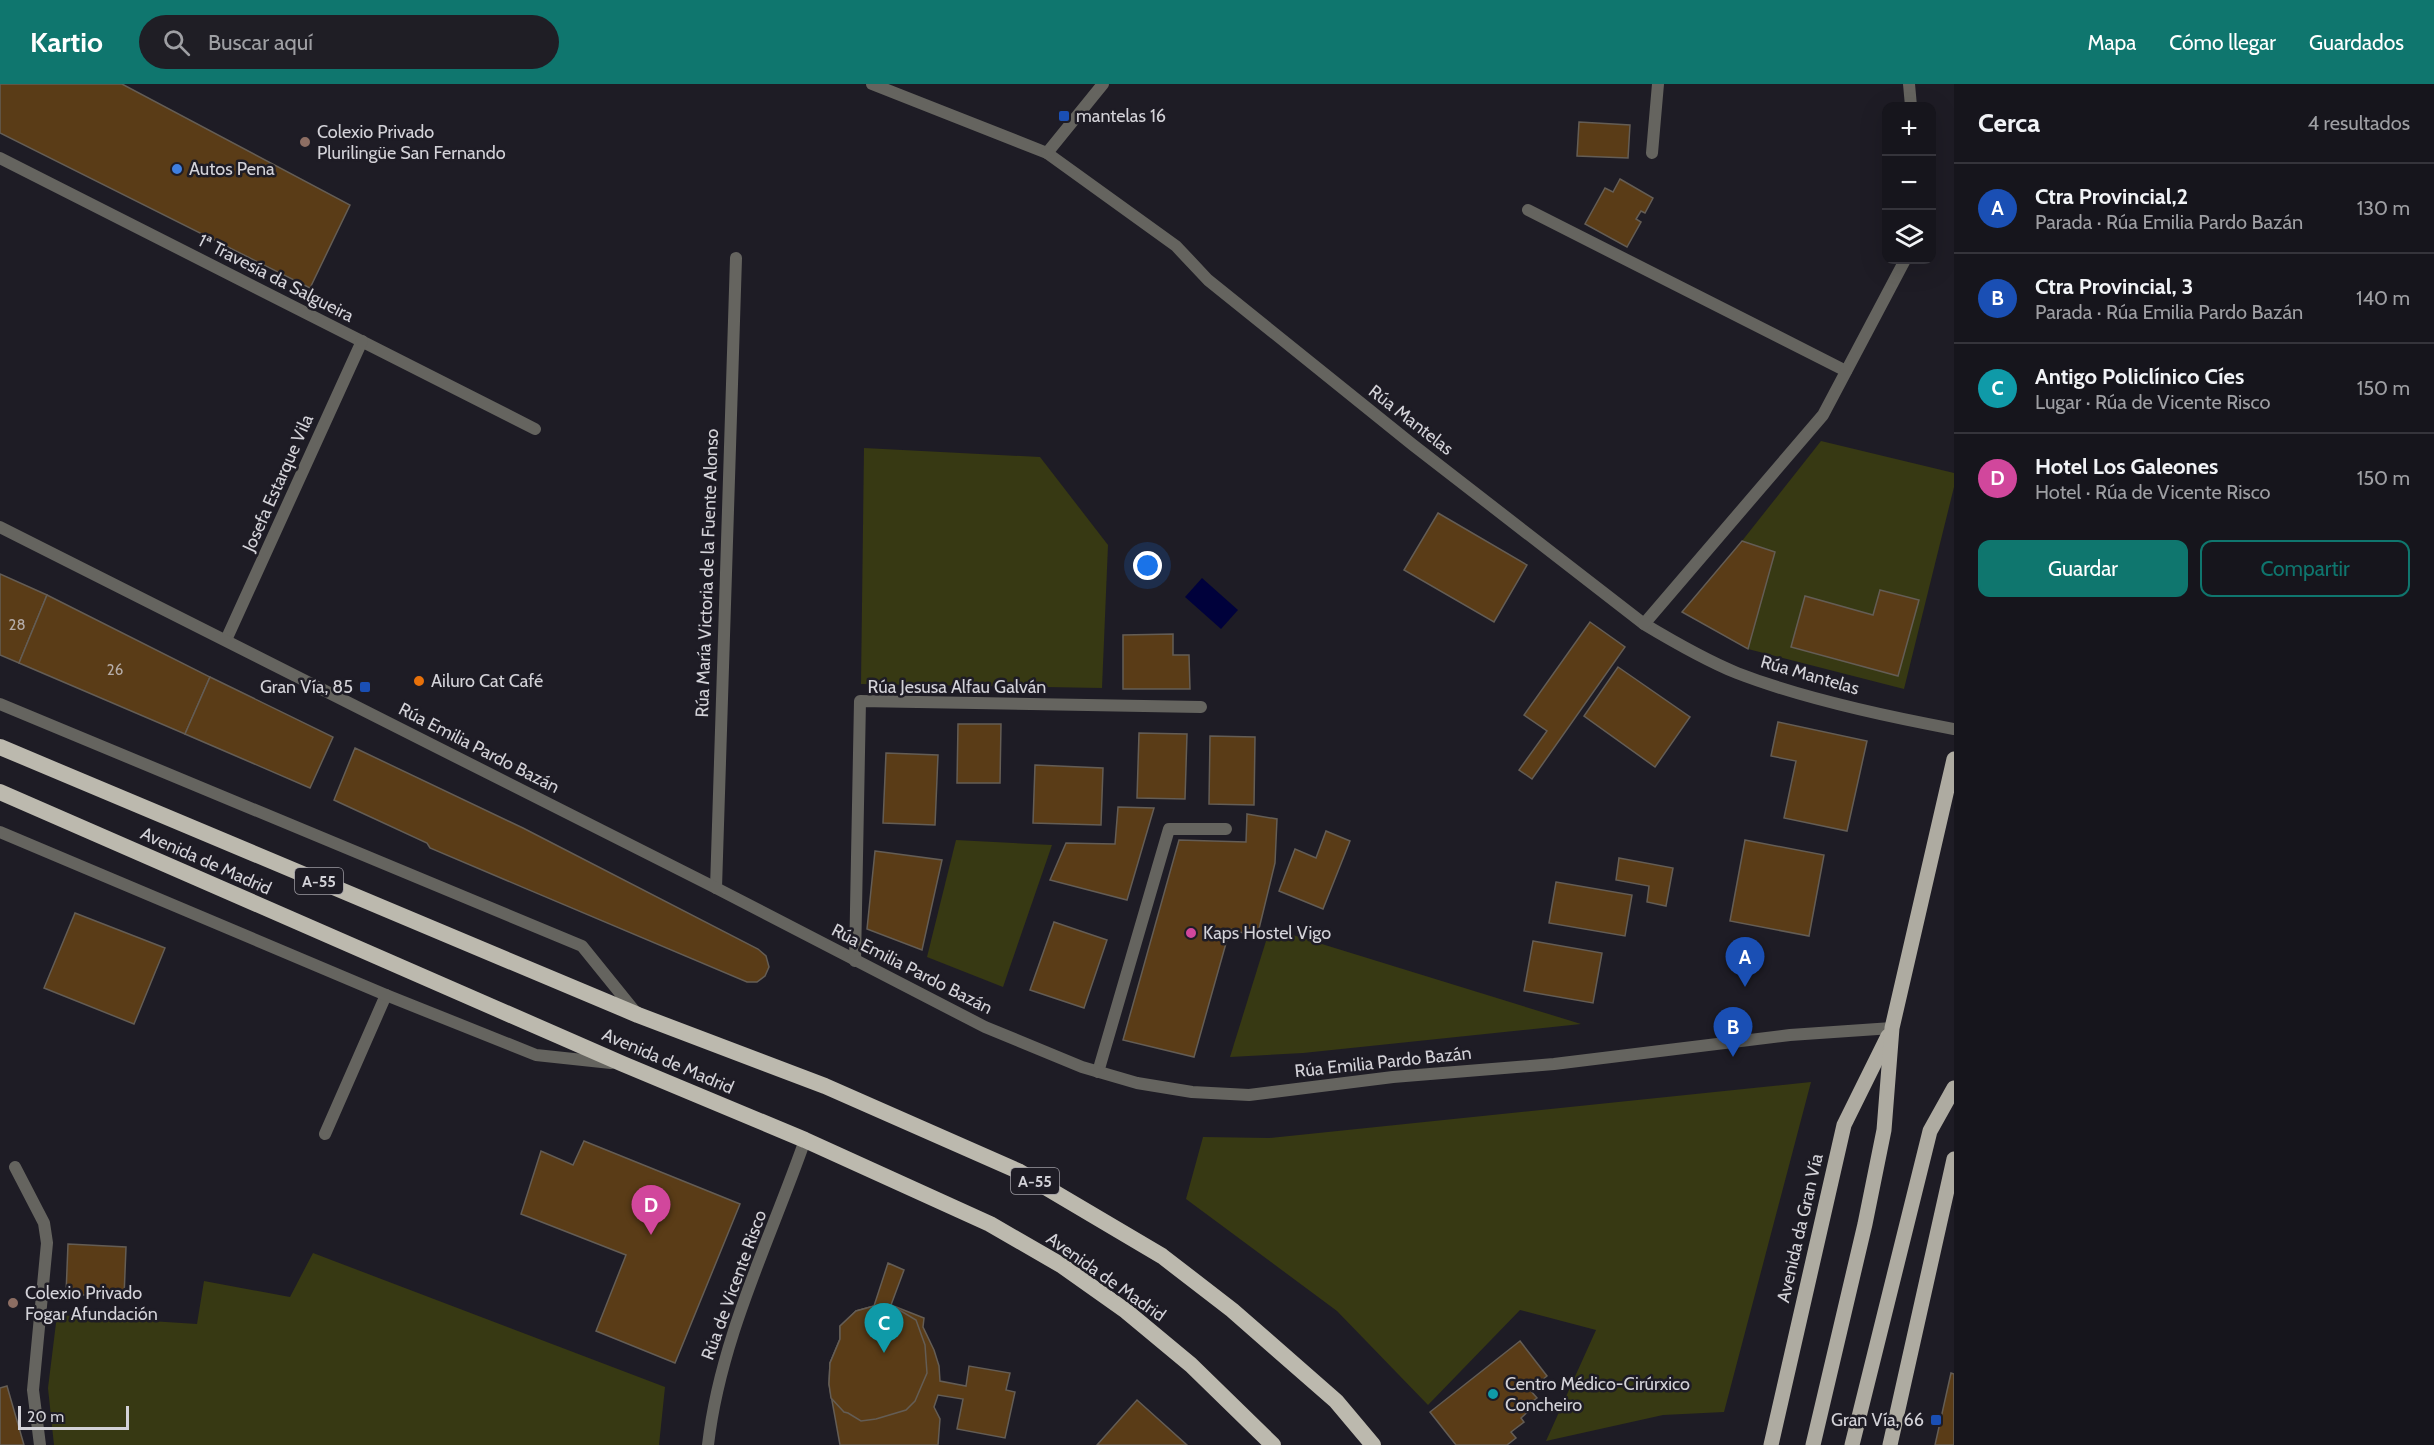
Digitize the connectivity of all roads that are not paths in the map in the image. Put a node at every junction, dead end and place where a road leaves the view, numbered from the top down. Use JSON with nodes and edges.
{"nodes":[{"id":1,"x":872,"y":84,"type":"edge"},
{"id":2,"x":1103,"y":84,"type":"edge"},
{"id":3,"x":1658,"y":84,"type":"edge"},
{"id":4,"x":1909,"y":84,"type":"edge"},
{"id":5,"x":1911,"y":102,"type":"edge"},
{"id":6,"x":1047,"y":153,"type":"junction"},
{"id":7,"x":1652,"y":153,"type":"dead end"},
{"id":8,"x":0,"y":158,"type":"edge"},
{"id":9,"x":1528,"y":210,"type":"dead end"},
{"id":10,"x":736,"y":258,"type":"dead end"},
{"id":11,"x":1903,"y":264,"type":"edge"},
{"id":12,"x":362,"y":341,"type":"junction"},
{"id":13,"x":1846,"y":371,"type":"junction"},
{"id":14,"x":535,"y":429,"type":"dead end"},
{"id":15,"x":0,"y":527,"type":"edge"},
{"id":16,"x":1644,"y":624,"type":"junction"},
{"id":17,"x":226,"y":640,"type":"junction"},
{"id":18,"x":0,"y":704,"type":"edge"},
{"id":19,"x":1201,"y":707,"type":"dead end"},
{"id":20,"x":1954,"y":729,"type":"edge"},
{"id":21,"x":0,"y":747,"type":"edge"},
{"id":22,"x":1954,"y":759,"type":"edge"},
{"id":23,"x":0,"y":792,"type":"edge"},
{"id":24,"x":1226,"y":829,"type":"dead end"},
{"id":25,"x":0,"y":832,"type":"edge"},
{"id":26,"x":716,"y":888,"type":"junction"},
{"id":27,"x":855,"y":961,"type":"junction"},
{"id":28,"x":386,"y":995,"type":"junction"},
{"id":29,"x":638,"y":1015,"type":"junction"},
{"id":30,"x":1892,"y":1028,"type":"junction"},
{"id":31,"x":623,"y":1064,"type":"junction"},
{"id":32,"x":1098,"y":1072,"type":"junction"},
{"id":33,"x":1954,"y":1088,"type":"edge"},
{"id":34,"x":325,"y":1134,"type":"dead end"},
{"id":35,"x":805,"y":1140,"type":"junction"},
{"id":36,"x":1954,"y":1159,"type":"edge"},
{"id":37,"x":15,"y":1167,"type":"dead end"},
{"id":38,"x":40,"y":1445,"type":"edge"},
{"id":39,"x":708,"y":1445,"type":"edge"},
{"id":40,"x":1272,"y":1445,"type":"edge"},
{"id":41,"x":1373,"y":1445,"type":"edge"},
{"id":42,"x":1771,"y":1445,"type":"edge"},
{"id":43,"x":1813,"y":1445,"type":"edge"},
{"id":44,"x":1852,"y":1445,"type":"edge"},
{"id":45,"x":1890,"y":1445,"type":"edge"}],
"edges":[{"from":1,"to":6,"type":"street","name":"Rúa Mantelas"},
{"from":2,"to":6,"type":"street"},
{"from":3,"to":7,"type":"street"},
{"from":4,"to":5,"type":"street"},
{"from":6,"to":16,"type":"street","name":"Rúa Mantelas"},
{"from":8,"to":12,"type":"street","name":"1ª Travesía da Salgueira"},
{"from":9,"to":13,"type":"street"},
{"from":10,"to":26,"type":"street","name":"Rúa María Victoria de la Fuente Alonso"},
{"from":11,"to":13,"type":"street"},
{"from":12,"to":14,"type":"street","name":"1ª Travesía da Salgueira"},
{"from":12,"to":17,"type":"street","name":"Josefa Estarque Vila"},
{"from":13,"to":16,"type":"street"},
{"from":15,"to":17,"type":"street","name":"Rúa Emilia Pardo Bazán"},
{"from":16,"to":20,"type":"street","name":"Rúa Mantelas"},
{"from":17,"to":26,"type":"street","name":"Rúa Emilia Pardo Bazán"},
{"from":18,"to":29,"type":"street","name":"Avenida de Madrid"},
{"from":19,"to":27,"type":"street","name":"Rúa Jesusa Alfau Galván"},
{"from":21,"to":29,"type":"highway","name":"Avenida de Madrid","number":"A-55"},
{"from":22,"to":30,"type":"main road","name":"Avenida da Gran Vía"},
{"from":23,"to":31,"type":"highway","name":"Avenida de Madrid","number":"A-55"},
{"from":24,"to":32,"type":"street"},
{"from":25,"to":28,"type":"street"},
{"from":26,"to":27,"type":"street","name":"Rúa Emilia Pardo Bazán"},
{"from":27,"to":32,"type":"street","name":"Rúa Emilia Pardo Bazán"},
{"from":28,"to":31,"type":"street"},
{"from":28,"to":34,"type":"street"},
{"from":29,"to":41,"type":"highway","name":"Avenida de Madrid","number":"A-55"},
{"from":30,"to":32,"type":"street","name":"Rúa Emilia Pardo Bazán"},
{"from":30,"to":42,"type":"main road","name":"Avenida da Gran Vía"},
{"from":30,"to":43,"type":"main road","name":"Avenida da Gran Vía"},
{"from":31,"to":35,"type":"highway","name":"Avenida de Madrid","number":"A-55"},
{"from":33,"to":44,"type":"main road"},
{"from":35,"to":39,"type":"street","name":"Rúa de Vicente Risco"},
{"from":35,"to":40,"type":"highway","name":"Avenida de Madrid","number":"A-55"},
{"from":36,"to":45,"type":"main road"},
{"from":37,"to":38,"type":"street"}]}
